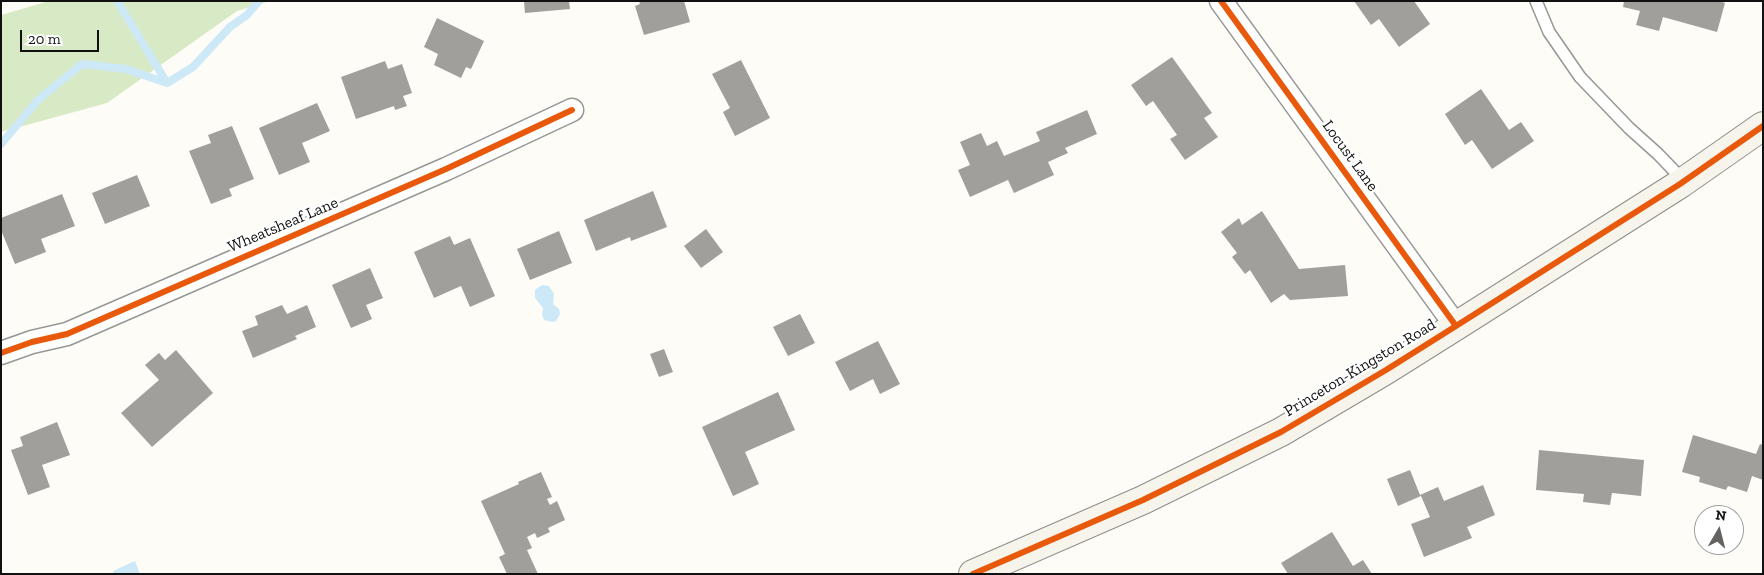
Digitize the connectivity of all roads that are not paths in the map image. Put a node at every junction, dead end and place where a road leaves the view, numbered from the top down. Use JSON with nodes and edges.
{"nodes":[{"id":1,"x":1222,"y":1,"type":"edge"},
{"id":2,"x":1536,"y":1,"type":"edge"},
{"id":3,"x":572,"y":110,"type":"dead end"},
{"id":4,"x":1763,"y":126,"type":"edge"},
{"id":5,"x":1684,"y":181,"type":"junction"},
{"id":6,"x":1456,"y":326,"type":"junction"},
{"id":7,"x":1,"y":353,"type":"edge"},
{"id":8,"x":973,"y":574,"type":"edge"}],
"edges":[{"from":1,"to":6,"type":"street","name":"Locust Lane"},
{"from":2,"to":5,"type":"lane"},
{"from":3,"to":7,"type":"street","name":"Wheatsheaf Lane"},
{"from":4,"to":5,"type":"main road","name":"Princeton-Kingston Road"},
{"from":5,"to":6,"type":"main road","name":"Princeton-Kingston Road"},
{"from":6,"to":8,"type":"main road","name":"Princeton-Kingston Road"}]}
